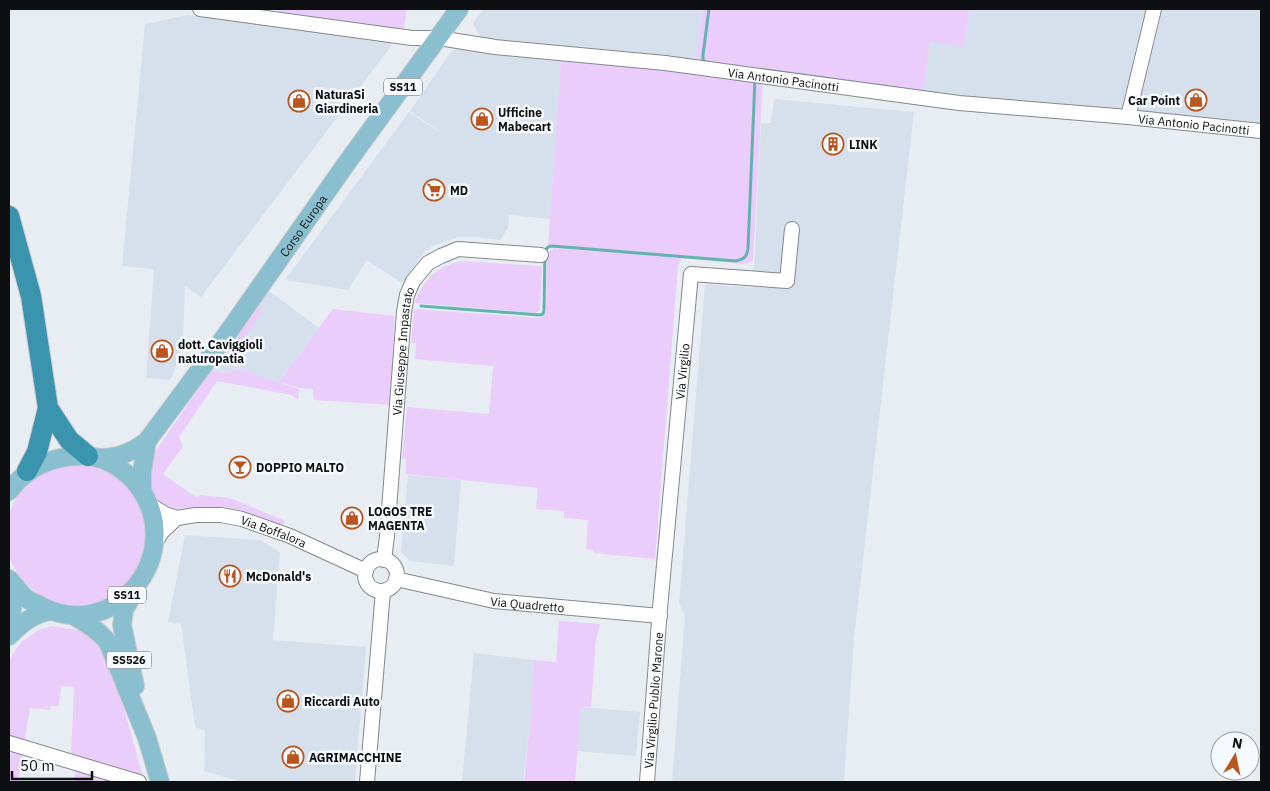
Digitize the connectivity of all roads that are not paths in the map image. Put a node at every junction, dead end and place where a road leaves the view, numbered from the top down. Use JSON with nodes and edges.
{"nodes":[{"id":1,"x":200,"y":9,"type":"edge"},
{"id":2,"x":460,"y":9,"type":"edge"},
{"id":3,"x":1154,"y":9,"type":"edge"},
{"id":4,"x":439,"y":38,"type":"junction"},
{"id":5,"x":1128,"y":117,"type":"junction"},
{"id":6,"x":1261,"y":131,"type":"edge"},
{"id":7,"x":9,"y":216,"type":"edge"},
{"id":8,"x":792,"y":229,"type":"dead end"},
{"id":9,"x":541,"y":255,"type":"dead end"},
{"id":10,"x":48,"y":408,"type":"junction"},
{"id":11,"x":147,"y":441,"type":"junction"},
{"id":12,"x":92,"y":457,"type":"junction"},
{"id":13,"x":27,"y":471,"type":"junction"},
{"id":14,"x":9,"y":490,"type":"edge"},
{"id":15,"x":146,"y":497,"type":"junction"},
{"id":16,"x":177,"y":518,"type":"junction"},
{"id":17,"x":155,"y":542,"type":"junction"},
{"id":18,"x":384,"y":560,"type":"junction"},
{"id":19,"x":366,"y":571,"type":"junction"},
{"id":20,"x":396,"y":579,"type":"junction"},
{"id":21,"x":9,"y":580,"type":"edge"},
{"id":22,"x":139,"y":584,"type":"junction"},
{"id":23,"x":383,"y":591,"type":"junction"},
{"id":24,"x":51,"y":611,"type":"junction"},
{"id":25,"x":72,"y":615,"type":"junction"},
{"id":26,"x":660,"y":616,"type":"junction"},
{"id":27,"x":9,"y":636,"type":"edge"},
{"id":28,"x":147,"y":738,"type":"junction"},
{"id":29,"x":9,"y":743,"type":"edge"},
{"id":30,"x":139,"y":782,"type":"edge"},
{"id":31,"x":160,"y":782,"type":"edge"},
{"id":32,"x":367,"y":782,"type":"edge"},
{"id":33,"x":647,"y":782,"type":"edge"}],
"edges":[{"from":1,"to":4,"type":"street","name":"Via Antonio Pacinotti"},
{"from":2,"to":4,"type":"main road","name":"Corso Europa","number":"SS11"},
{"from":3,"to":5,"type":"street","name":"Via Antonio Pacinotti"},
{"from":4,"to":5,"type":"street","name":"Via Antonio Pacinotti"},
{"from":4,"to":11,"type":"main road","name":"Corso Europa","number":"SS11"},
{"from":5,"to":6,"type":"street","name":"Via Antonio Pacinotti"},
{"from":7,"to":10,"type":"highway"},
{"from":8,"to":26,"type":"street","name":"Via Virgilio"},
{"from":9,"to":18,"type":"street","name":"Via Giuseppe Impastato"},
{"from":10,"to":12,"type":"highway"},
{"from":10,"to":13,"type":"highway"},
{"from":11,"to":12,"type":"main road","name":"Corso Europa"},
{"from":11,"to":15,"type":"main road","name":"Corso Europa"},
{"from":12,"to":13,"type":"main road","name":"Corso Europa"},
{"from":12,"to":15,"type":"main road","name":"Corso Europa"},
{"from":13,"to":14,"type":"main road","name":"Corso Europa"},
{"from":15,"to":16,"type":"street"},
{"from":15,"to":17,"type":"main road","name":"Corso Europa","number":"SS11"},
{"from":16,"to":17,"type":"street"},
{"from":16,"to":19,"type":"street","name":"Via Boffalora"},
{"from":17,"to":22,"type":"main road","name":"Corso Europa","number":"SS11"},
{"from":18,"to":19,"type":"street"},
{"from":18,"to":20,"type":"street"},
{"from":19,"to":23,"type":"street"},
{"from":20,"to":23,"type":"street"},
{"from":20,"to":26,"type":"street","name":"Via Quadretto"},
{"from":21,"to":24,"type":"main road","name":"Corso Europa","number":"SS11"},
{"from":21,"to":27,"type":"main road","name":"Corso Europa"},
{"from":22,"to":25,"type":"main road","name":"Corso Europa","number":"SS11"},
{"from":22,"to":28,"type":"main road","number":"SS526"},
{"from":23,"to":32,"type":"street"},
{"from":24,"to":25,"type":"main road","name":"Corso Europa","number":"SS11"},
{"from":24,"to":27,"type":"main road","name":"Corso Europa"},
{"from":25,"to":28,"type":"main road","number":"SS526"},
{"from":26,"to":33,"type":"street","name":"Via Virgilio Publio Marone"},
{"from":28,"to":31,"type":"main road","number":"SS526"},
{"from":29,"to":30,"type":"street"}]}
